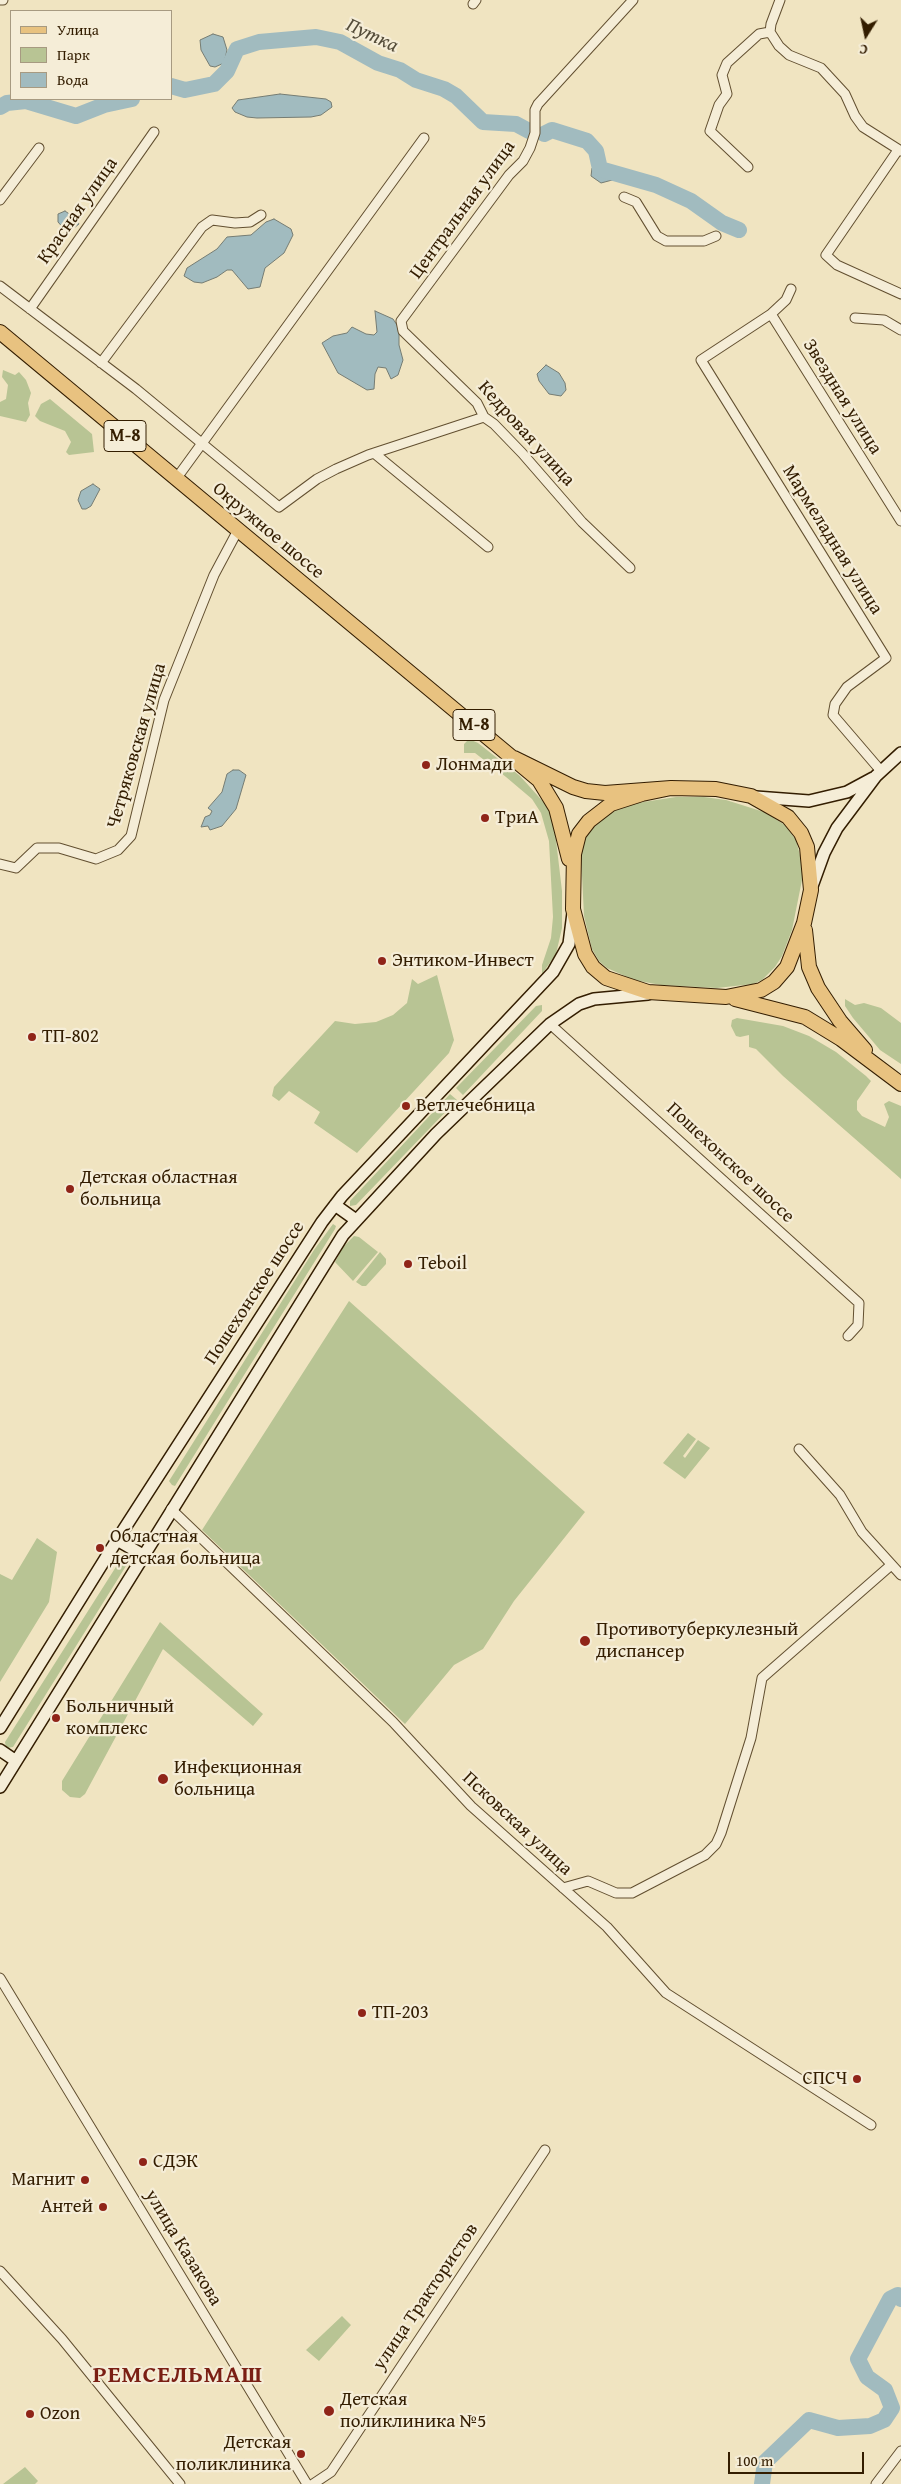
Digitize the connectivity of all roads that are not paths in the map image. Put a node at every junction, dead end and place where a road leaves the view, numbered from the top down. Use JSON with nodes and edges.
{"nodes":[{"id":1,"x":633,"y":0,"type":"edge"},
{"id":2,"x":780,"y":0,"type":"edge"},
{"id":3,"x":770,"y":32,"type":"junction"},
{"id":4,"x":154,"y":132,"type":"dead end"},
{"id":5,"x":424,"y":138,"type":"dead end"},
{"id":6,"x":39,"y":148,"type":"dead end"},
{"id":7,"x":900,"y":150,"type":"edge"},
{"id":8,"x":748,"y":167,"type":"dead end"},
{"id":9,"x":624,"y":197,"type":"dead end"},
{"id":10,"x":0,"y":200,"type":"edge"},
{"id":11,"x":260,"y":215,"type":"dead end"},
{"id":12,"x":716,"y":236,"type":"dead end"},
{"id":13,"x":0,"y":286,"type":"edge"},
{"id":14,"x":790,"y":289,"type":"dead end"},
{"id":15,"x":901,"y":294,"type":"edge"},
{"id":16,"x":30,"y":309,"type":"junction"},
{"id":17,"x":771,"y":314,"type":"junction"},
{"id":18,"x":855,"y":318,"type":"dead end"},
{"id":19,"x":400,"y":321,"type":"joint"},
{"id":20,"x":901,"y":330,"type":"edge"},
{"id":21,"x":0,"y":332,"type":"edge"},
{"id":22,"x":101,"y":362,"type":"junction"},
{"id":23,"x":484,"y":417,"type":"junction"},
{"id":24,"x":201,"y":442,"type":"junction"},
{"id":25,"x":374,"y":453,"type":"junction"},
{"id":26,"x":176,"y":479,"type":"junction"},
{"id":27,"x":901,"y":522,"type":"edge"},
{"id":28,"x":238,"y":530,"type":"junction"},
{"id":29,"x":488,"y":547,"type":"dead end"},
{"id":30,"x":630,"y":568,"type":"dead end"},
{"id":31,"x":901,"y":753,"type":"edge"},
{"id":32,"x":514,"y":758,"type":"junction"},
{"id":33,"x":879,"y":774,"type":"junction"},
{"id":34,"x":672,"y":788,"type":"junction"},
{"id":35,"x":751,"y":796,"type":"junction"},
{"id":36,"x":0,"y":864,"type":"edge"},
{"id":37,"x":572,"y":874,"type":"junction"},
{"id":38,"x":811,"y":890,"type":"junction"},
{"id":39,"x":573,"y":909,"type":"junction"},
{"id":40,"x":804,"y":923,"type":"junction"},
{"id":41,"x":661,"y":994,"type":"junction"},
{"id":42,"x":726,"y":997,"type":"junction"},
{"id":43,"x":550,"y":1024,"type":"junction"},
{"id":44,"x":883,"y":1069,"type":"junction"},
{"id":45,"x":901,"y":1084,"type":"edge"},
{"id":46,"x":335,"y":1205,"type":"junction"},
{"id":47,"x":356,"y":1220,"type":"junction"},
{"id":48,"x":848,"y":1336,"type":"dead end"},
{"id":49,"x":799,"y":1450,"type":"dead end"},
{"id":50,"x":171,"y":1509,"type":"junction"},
{"id":51,"x":117,"y":1540,"type":"junction"},
{"id":52,"x":143,"y":1555,"type":"junction"},
{"id":53,"x":890,"y":1566,"type":"junction"},
{"id":54,"x":901,"y":1575,"type":"edge"},
{"id":55,"x":0,"y":1728,"type":"edge"},
{"id":56,"x":0,"y":1750,"type":"edge"},
{"id":57,"x":16,"y":1761,"type":"junction"},
{"id":58,"x":0,"y":1787,"type":"edge"},
{"id":59,"x":562,"y":1888,"type":"junction"},
{"id":60,"x":0,"y":1978,"type":"edge"},
{"id":61,"x":870,"y":2125,"type":"dead end"},
{"id":62,"x":545,"y":2150,"type":"dead end"},
{"id":63,"x":0,"y":2271,"type":"edge"},
{"id":64,"x":901,"y":2451,"type":"edge"},
{"id":65,"x":180,"y":2484,"type":"edge"},
{"id":66,"x":306,"y":2484,"type":"edge"},
{"id":67,"x":313,"y":2484,"type":"edge"},
{"id":68,"x":876,"y":2484,"type":"edge"}],
"edges":[{"from":1,"to":19,"type":"street","name":"Центральная улица"},
{"from":2,"to":3,"type":"street"},
{"from":3,"to":7,"type":"street"},
{"from":3,"to":8,"type":"street"},
{"from":4,"to":16,"type":"street","name":"Красная улица"},
{"from":5,"to":24,"type":"street"},
{"from":6,"to":10,"type":"street"},
{"from":7,"to":15,"type":"street"},
{"from":9,"to":12,"type":"street"},
{"from":11,"to":22,"type":"street"},
{"from":13,"to":16,"type":"street"},
{"from":14,"to":17,"type":"street"},
{"from":16,"to":22,"type":"street"},
{"from":17,"to":27,"type":"street","name":"Звездная улица"},
{"from":17,"to":33,"type":"street","name":"Мармеладная улица"},
{"from":18,"to":20,"type":"street"},
{"from":19,"to":23,"type":"street","name":"Кедровая улица"},
{"from":21,"to":26,"type":"main road","name":"Окружное шоссе","number":"М-8"},
{"from":22,"to":24,"type":"street"},
{"from":23,"to":25,"type":"street"},
{"from":23,"to":30,"type":"street","name":"Кедровая улица"},
{"from":24,"to":25,"type":"street"},
{"from":24,"to":26,"type":"street"},
{"from":25,"to":29,"type":"street"},
{"from":26,"to":28,"type":"main road","name":"Окружное шоссе","number":"М-8"},
{"from":28,"to":32,"type":"main road","name":"Окружное шоссе","number":"М-8"},
{"from":28,"to":36,"type":"street","name":"Четряковская улица"},
{"from":31,"to":33,"type":"main road"},
{"from":32,"to":34,"type":"main road","name":"Окружное шоссе"},
{"from":32,"to":37,"type":"main road","name":"Окружное шоссе"},
{"from":33,"to":35,"type":"main road"},
{"from":33,"to":38,"type":"main road"},
{"from":34,"to":35,"type":"main road","name":"Окружное шоссе"},
{"from":34,"to":37,"type":"main road","name":"Окружное шоссе"},
{"from":35,"to":38,"type":"main road","name":"Окружное шоссе"},
{"from":37,"to":39,"type":"main road","name":"Окружное шоссе"},
{"from":38,"to":40,"type":"main road","name":"Окружное шоссе"},
{"from":39,"to":41,"type":"main road","name":"Окружное шоссе"},
{"from":39,"to":46,"type":"main road","name":"Пошехонское шоссе"},
{"from":40,"to":42,"type":"main road","name":"Окружное шоссе"},
{"from":40,"to":44,"type":"main road","name":"Окружное шоссе"},
{"from":41,"to":42,"type":"main road","name":"Окружное шоссе"},
{"from":41,"to":43,"type":"main road"},
{"from":42,"to":44,"type":"main road","name":"Окружное шоссе"},
{"from":43,"to":47,"type":"main road"},
{"from":43,"to":48,"type":"street","name":"Пошехонское шоссе"},
{"from":44,"to":45,"type":"main road","name":"Окружное шоссе"},
{"from":46,"to":47,"type":"main road"},
{"from":46,"to":51,"type":"main road","name":"Пошехонское шоссе"},
{"from":47,"to":50,"type":"main road"},
{"from":49,"to":53,"type":"street"},
{"from":50,"to":52,"type":"main road"},
{"from":50,"to":59,"type":"street","name":"Псковская улица"},
{"from":51,"to":52,"type":"main road"},
{"from":51,"to":55,"type":"main road","name":"Пошехонское шоссе"},
{"from":52,"to":57,"type":"main road"},
{"from":53,"to":54,"type":"street"},
{"from":53,"to":59,"type":"street"},
{"from":56,"to":57,"type":"main road"},
{"from":57,"to":58,"type":"main road"},
{"from":59,"to":61,"type":"street","name":"Псковская улица"},
{"from":60,"to":66,"type":"street","name":"улица Казакова"},
{"from":62,"to":67,"type":"street","name":"улица Трактористов"},
{"from":63,"to":65,"type":"street"},
{"from":64,"to":68,"type":"street"}]}
